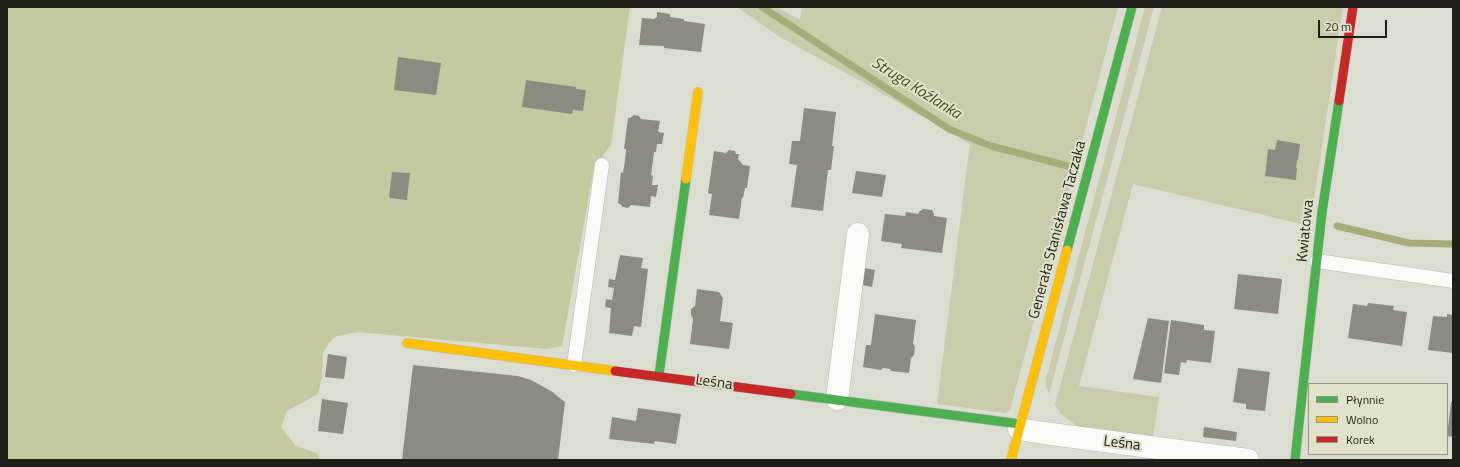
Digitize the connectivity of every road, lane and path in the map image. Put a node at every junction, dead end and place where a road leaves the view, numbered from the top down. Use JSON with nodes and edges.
{"nodes":[{"id":1,"x":1132,"y":7,"type":"edge"},
{"id":2,"x":1353,"y":7,"type":"edge"},
{"id":3,"x":698,"y":92,"type":"dead end"},
{"id":4,"x":602,"y":165,"type":"dead end"},
{"id":5,"x":858,"y":234,"type":"dead end"},
{"id":6,"x":1317,"y":261,"type":"junction"},
{"id":7,"x":1453,"y":281,"type":"edge"},
{"id":8,"x":407,"y":343,"type":"dead end"},
{"id":9,"x":574,"y":365,"type":"junction"},
{"id":10,"x":659,"y":375,"type":"junction"},
{"id":11,"x":837,"y":399,"type":"junction"},
{"id":12,"x":1020,"y":426,"type":"junction"},
{"id":13,"x":1011,"y":460,"type":"edge"},
{"id":14,"x":1248,"y":460,"type":"edge"},
{"id":15,"x":1295,"y":460,"type":"edge"}],
"edges":[{"from":1,"to":12,"type":"street","name":"Generała Stanisława Taczaka"},
{"from":2,"to":6,"type":"street","name":"Kwiatowa"},
{"from":3,"to":10,"type":"street"},
{"from":4,"to":9,"type":"lane"},
{"from":5,"to":11,"type":"street"},
{"from":6,"to":7,"type":"lane"},
{"from":6,"to":15,"type":"street","name":"Kwiatowa"},
{"from":8,"to":9,"type":"street","name":"Leśna"},
{"from":9,"to":10,"type":"street","name":"Leśna"},
{"from":10,"to":11,"type":"street","name":"Leśna"},
{"from":11,"to":12,"type":"street","name":"Leśna"},
{"from":12,"to":13,"type":"street","name":"Generała Stanisława Taczaka"},
{"from":12,"to":14,"type":"street","name":"Leśna"}]}
